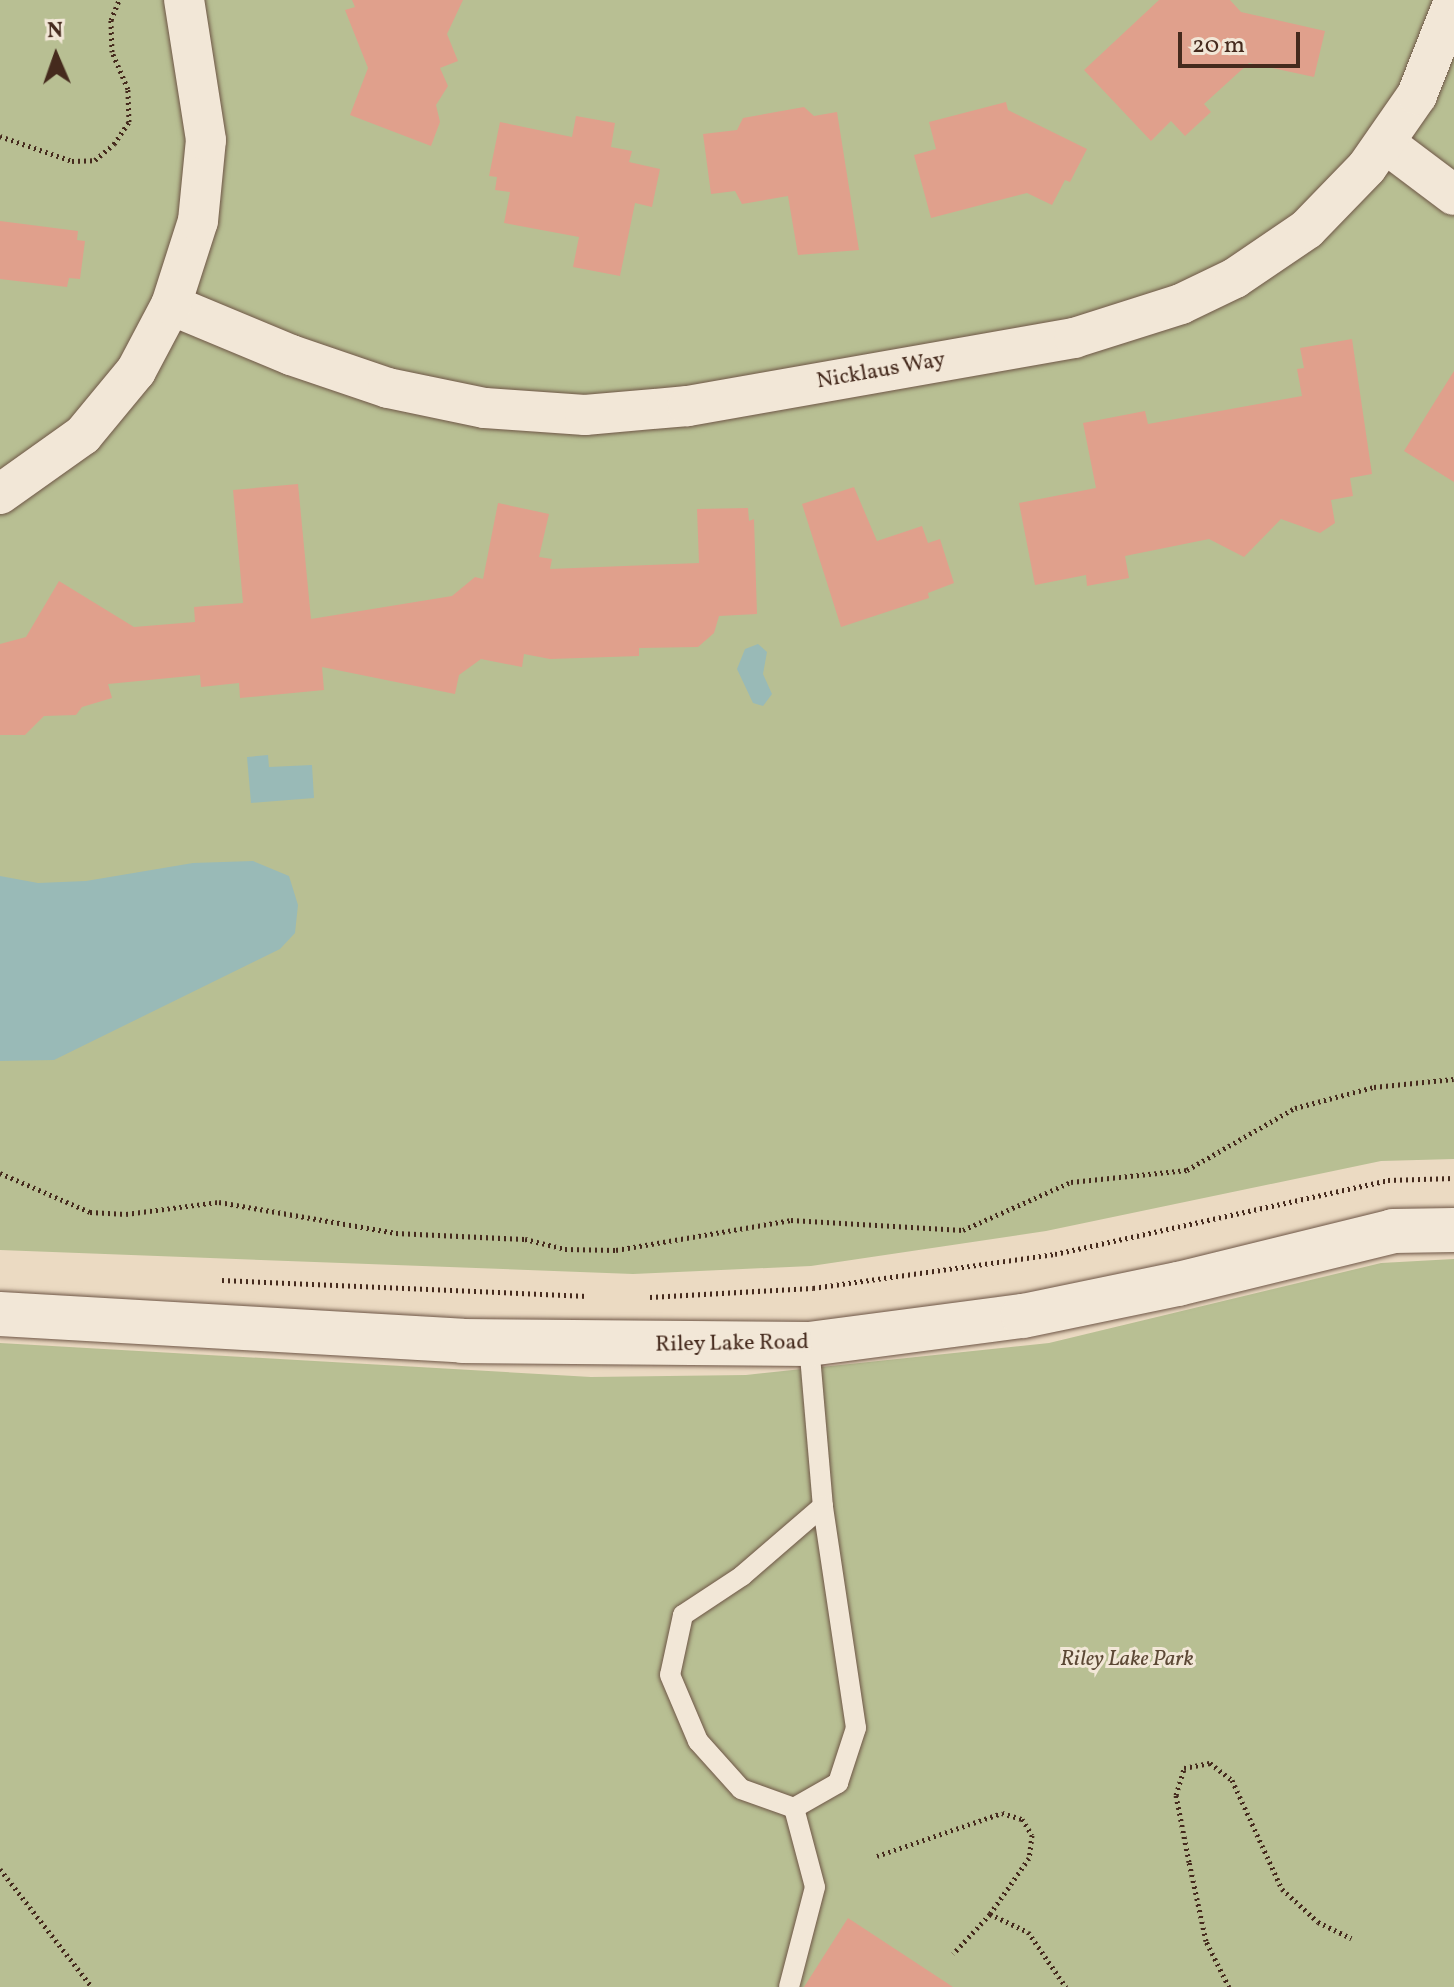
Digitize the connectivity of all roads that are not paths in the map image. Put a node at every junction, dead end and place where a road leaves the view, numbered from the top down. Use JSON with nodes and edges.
{"nodes":[{"id":1,"x":184,"y":0,"type":"edge"},
{"id":2,"x":1454,"y":1,"type":"edge"},
{"id":3,"x":1385,"y":143,"type":"junction"},
{"id":4,"x":1454,"y":195,"type":"edge"},
{"id":5,"x":171,"y":305,"type":"junction"},
{"id":6,"x":0,"y":494,"type":"edge"},
{"id":7,"x":1454,"y":1230,"type":"edge"},
{"id":8,"x":0,"y":1314,"type":"edge"},
{"id":9,"x":809,"y":1344,"type":"junction"},
{"id":10,"x":823,"y":1506,"type":"junction"},
{"id":11,"x":794,"y":1808,"type":"junction"},
{"id":12,"x":789,"y":1987,"type":"edge"}],
"edges":[{"from":1,"to":5,"type":"street"},
{"from":2,"to":3,"type":"street","name":"Nicklaus Way"},
{"from":3,"to":4,"type":"street"},
{"from":3,"to":5,"type":"street","name":"Nicklaus Way"},
{"from":5,"to":6,"type":"street"},
{"from":7,"to":9,"type":"street","name":"Riley Lake Road"},
{"from":8,"to":9,"type":"street","name":"Riley Lake Road"},
{"from":9,"to":10,"type":"lane"},
{"from":10,"to":11,"type":"lane"},
{"from":10,"to":11,"type":"lane"},
{"from":11,"to":12,"type":"lane"}]}
